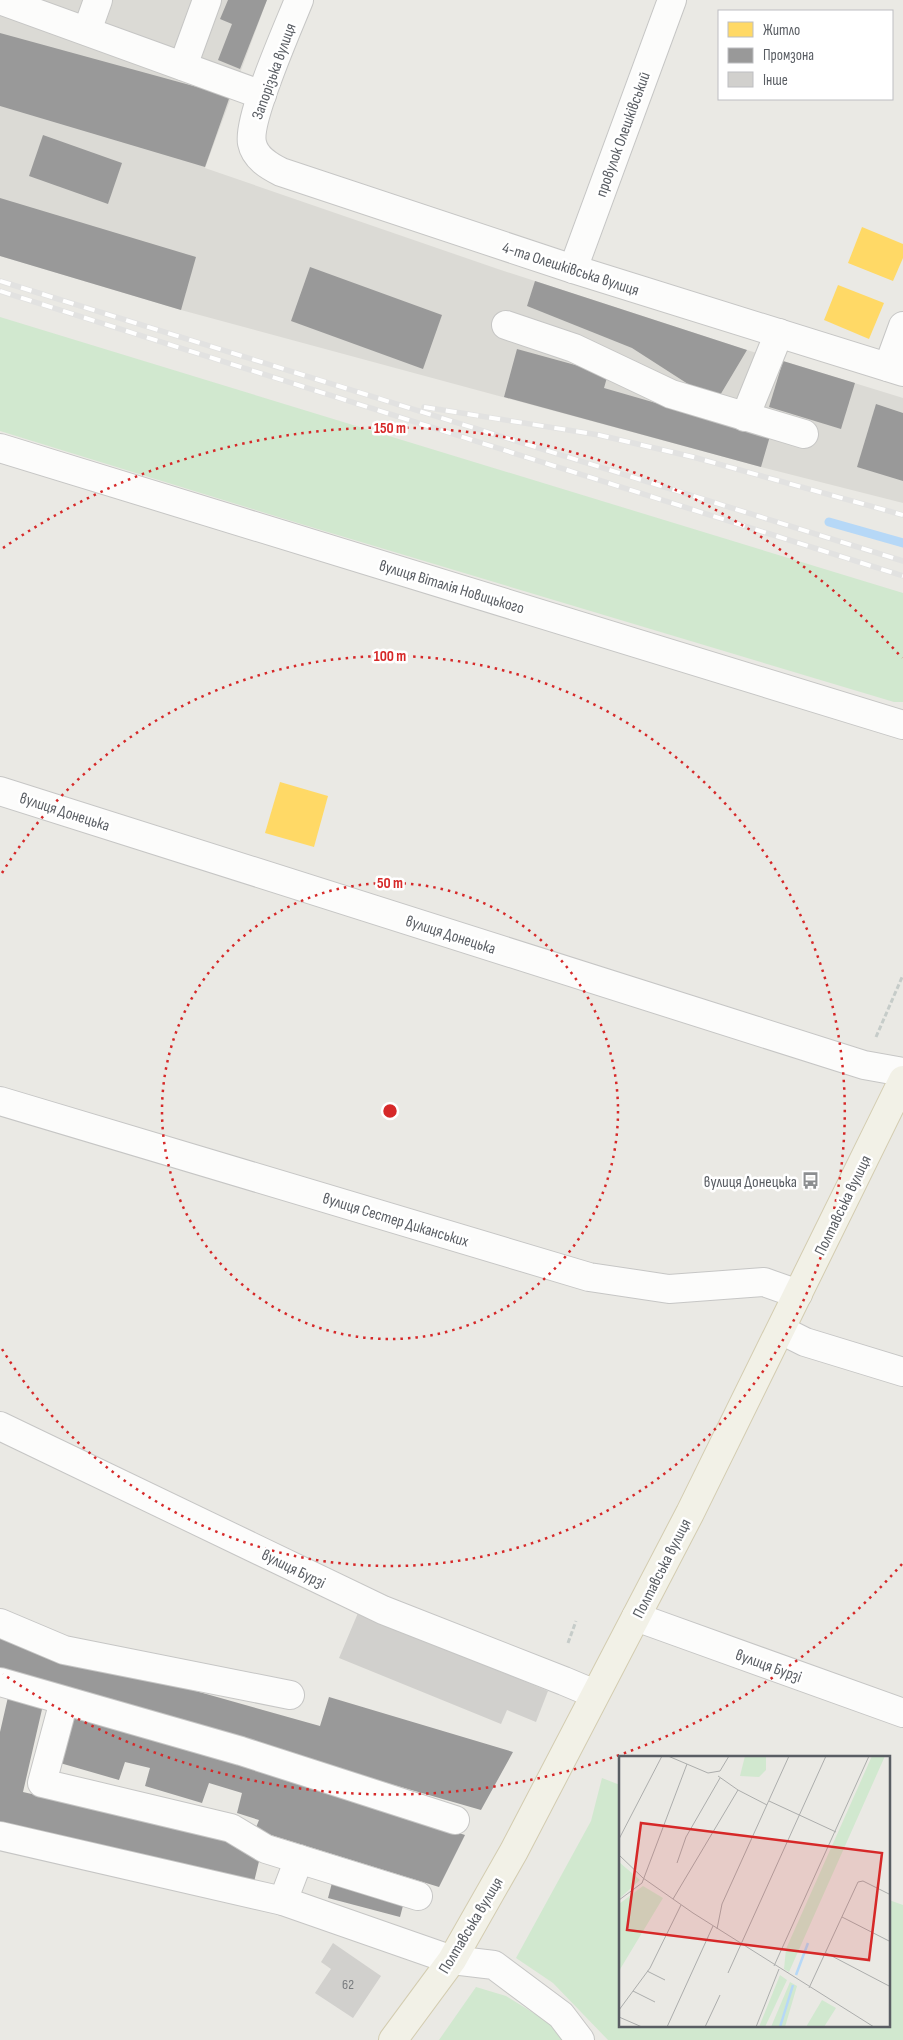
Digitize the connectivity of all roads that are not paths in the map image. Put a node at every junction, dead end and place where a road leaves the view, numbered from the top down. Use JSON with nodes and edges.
{"nodes":[{"id":1,"x":0,"y":0,"type":"edge"},
{"id":2,"x":98,"y":0,"type":"edge"},
{"id":3,"x":207,"y":0,"type":"edge"},
{"id":4,"x":299,"y":0,"type":"edge"},
{"id":5,"x":672,"y":0,"type":"edge"},
{"id":6,"x":87,"y":31,"type":"junction"},
{"id":7,"x":183,"y":66,"type":"junction"},
{"id":8,"x":262,"y":95,"type":"junction"},
{"id":9,"x":252,"y":144,"type":"joint"},
{"id":10,"x":573,"y":269,"type":"junction"},
{"id":11,"x":506,"y":325,"type":"dead end"},
{"id":12,"x":903,"y":326,"type":"edge"},
{"id":13,"x":779,"y":333,"type":"junction"},
{"id":14,"x":895,"y":369,"type":"edge"},
{"id":15,"x":745,"y":417,"type":"junction"},
{"id":16,"x":804,"y":434,"type":"dead end"},
{"id":17,"x":0,"y":448,"type":"edge"},
{"id":18,"x":903,"y":725,"type":"edge"},
{"id":19,"x":0,"y":790,"type":"edge"},
{"id":20,"x":903,"y":1072,"type":"edge"},
{"id":21,"x":903,"y":1080,"type":"edge"},
{"id":22,"x":0,"y":1101,"type":"edge"},
{"id":23,"x":798,"y":1294,"type":"junction"},
{"id":24,"x":781,"y":1330,"type":"junction"},
{"id":25,"x":903,"y":1372,"type":"edge"},
{"id":26,"x":0,"y":1426,"type":"edge"},
{"id":27,"x":636,"y":1617,"type":"junction"},
{"id":28,"x":0,"y":1623,"type":"edge"},
{"id":29,"x":0,"y":1682,"type":"edge"},
{"id":30,"x":595,"y":1694,"type":"junction"},
{"id":31,"x":290,"y":1695,"type":"dead end"},
{"id":32,"x":64,"y":1701,"type":"junction"},
{"id":33,"x":903,"y":1713,"type":"edge"},
{"id":34,"x":455,"y":1820,"type":"dead end"},
{"id":35,"x":0,"y":1836,"type":"edge"},
{"id":36,"x":299,"y":1859,"type":"junction"},
{"id":37,"x":418,"y":1896,"type":"dead end"},
{"id":38,"x":282,"y":1901,"type":"junction"},
{"id":39,"x":452,"y":1960,"type":"junction"},
{"id":40,"x":393,"y":2040,"type":"edge"},
{"id":41,"x":580,"y":2040,"type":"edge"}],
"edges":[{"from":1,"to":6,"type":"street"},
{"from":2,"to":6,"type":"street"},
{"from":3,"to":7,"type":"street"},
{"from":4,"to":8,"type":"street","name":"Запорізька вулиця"},
{"from":5,"to":10,"type":"street","name":"провулок Олешківський"},
{"from":6,"to":7,"type":"street"},
{"from":7,"to":8,"type":"street"},
{"from":8,"to":9,"type":"street","name":"Запорізька вулиця"},
{"from":9,"to":10,"type":"street","name":"4-та Олешківська вулиця"},
{"from":10,"to":13,"type":"street","name":"4-та Олешківська вулиця"},
{"from":11,"to":15,"type":"street"},
{"from":12,"to":14,"type":"street"},
{"from":13,"to":14,"type":"street","name":"4-та Олешківська вулиця"},
{"from":13,"to":15,"type":"street"},
{"from":15,"to":16,"type":"street"},
{"from":17,"to":18,"type":"street","name":"вулиця Віталія Новицького"},
{"from":19,"to":20,"type":"street","name":"вулиця Донецька"},
{"from":21,"to":23,"type":"main road","name":"Полтавська вулиця"},
{"from":22,"to":23,"type":"street","name":"вулиця Сестер Диканських"},
{"from":23,"to":24,"type":"main road","name":"Полтавська вулиця"},
{"from":24,"to":25,"type":"street"},
{"from":24,"to":27,"type":"main road","name":"Полтавська вулиця"},
{"from":26,"to":30,"type":"street","name":"вулиця Бурзі"},
{"from":27,"to":30,"type":"main road","name":"Полтавська вулиця"},
{"from":27,"to":33,"type":"street","name":"вулиця Бурзі"},
{"from":28,"to":31,"type":"street"},
{"from":29,"to":32,"type":"street"},
{"from":30,"to":39,"type":"main road","name":"Полтавська вулиця"},
{"from":32,"to":34,"type":"street"},
{"from":32,"to":36,"type":"street"},
{"from":35,"to":38,"type":"street"},
{"from":36,"to":37,"type":"street"},
{"from":36,"to":38,"type":"street"},
{"from":38,"to":39,"type":"street"},
{"from":39,"to":40,"type":"main road","name":"Полтавська вулиця"},
{"from":39,"to":41,"type":"street"}]}
